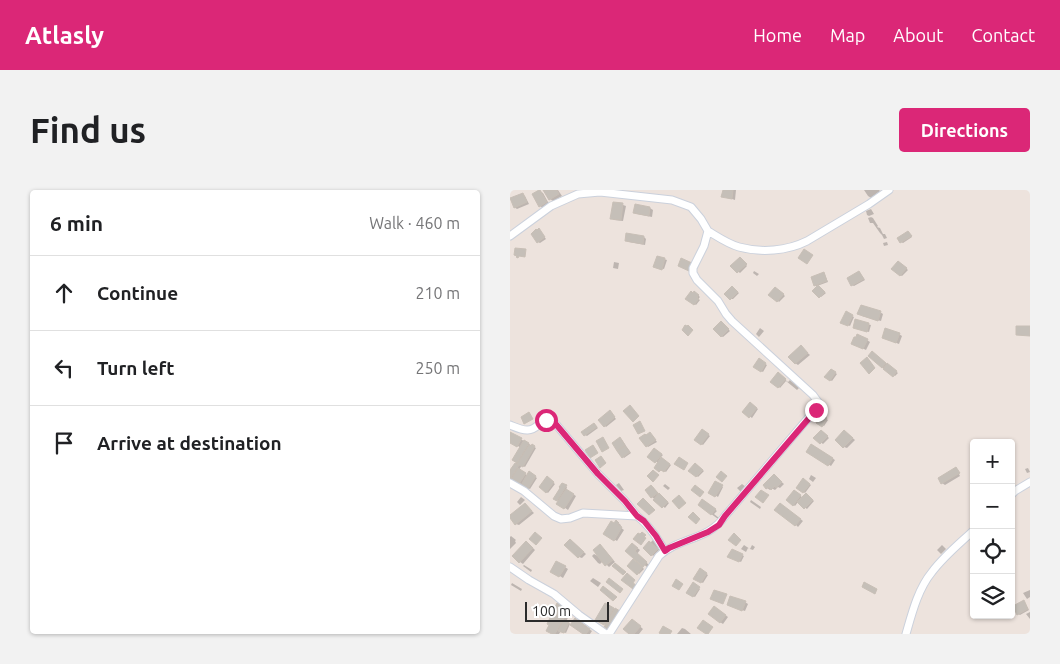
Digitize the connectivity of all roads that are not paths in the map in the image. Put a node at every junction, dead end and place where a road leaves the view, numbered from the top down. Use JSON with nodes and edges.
{"nodes":[{"id":1,"x":889,"y":190,"type":"edge"},
{"id":2,"x":577,"y":192,"type":"edge"},
{"id":3,"x":627,"y":192,"type":"edge"},
{"id":4,"x":708,"y":231,"type":"junction"},
{"id":5,"x":510,"y":236,"type":"edge"},
{"id":6,"x":510,"y":425,"type":"edge"},
{"id":7,"x":1030,"y":482,"type":"edge"},
{"id":8,"x":510,"y":483,"type":"edge"},
{"id":9,"x":1015,"y":491,"type":"edge"},
{"id":10,"x":637,"y":516,"type":"junction"},
{"id":11,"x":970,"y":534,"type":"edge"},
{"id":12,"x":665,"y":551,"type":"junction"},
{"id":13,"x":510,"y":567,"type":"edge"},
{"id":14,"x":607,"y":634,"type":"edge"},
{"id":15,"x":906,"y":634,"type":"edge"}],
"edges":[{"from":1,"to":4,"type":"street"},
{"from":2,"to":3,"type":"street"},
{"from":2,"to":5,"type":"street"},
{"from":3,"to":4,"type":"street"},
{"from":4,"to":12,"type":"street"},
{"from":6,"to":10,"type":"street"},
{"from":7,"to":9,"type":"street"},
{"from":8,"to":10,"type":"street"},
{"from":10,"to":12,"type":"street"},
{"from":11,"to":15,"type":"street"},
{"from":12,"to":14,"type":"street"},
{"from":13,"to":14,"type":"street"}]}
